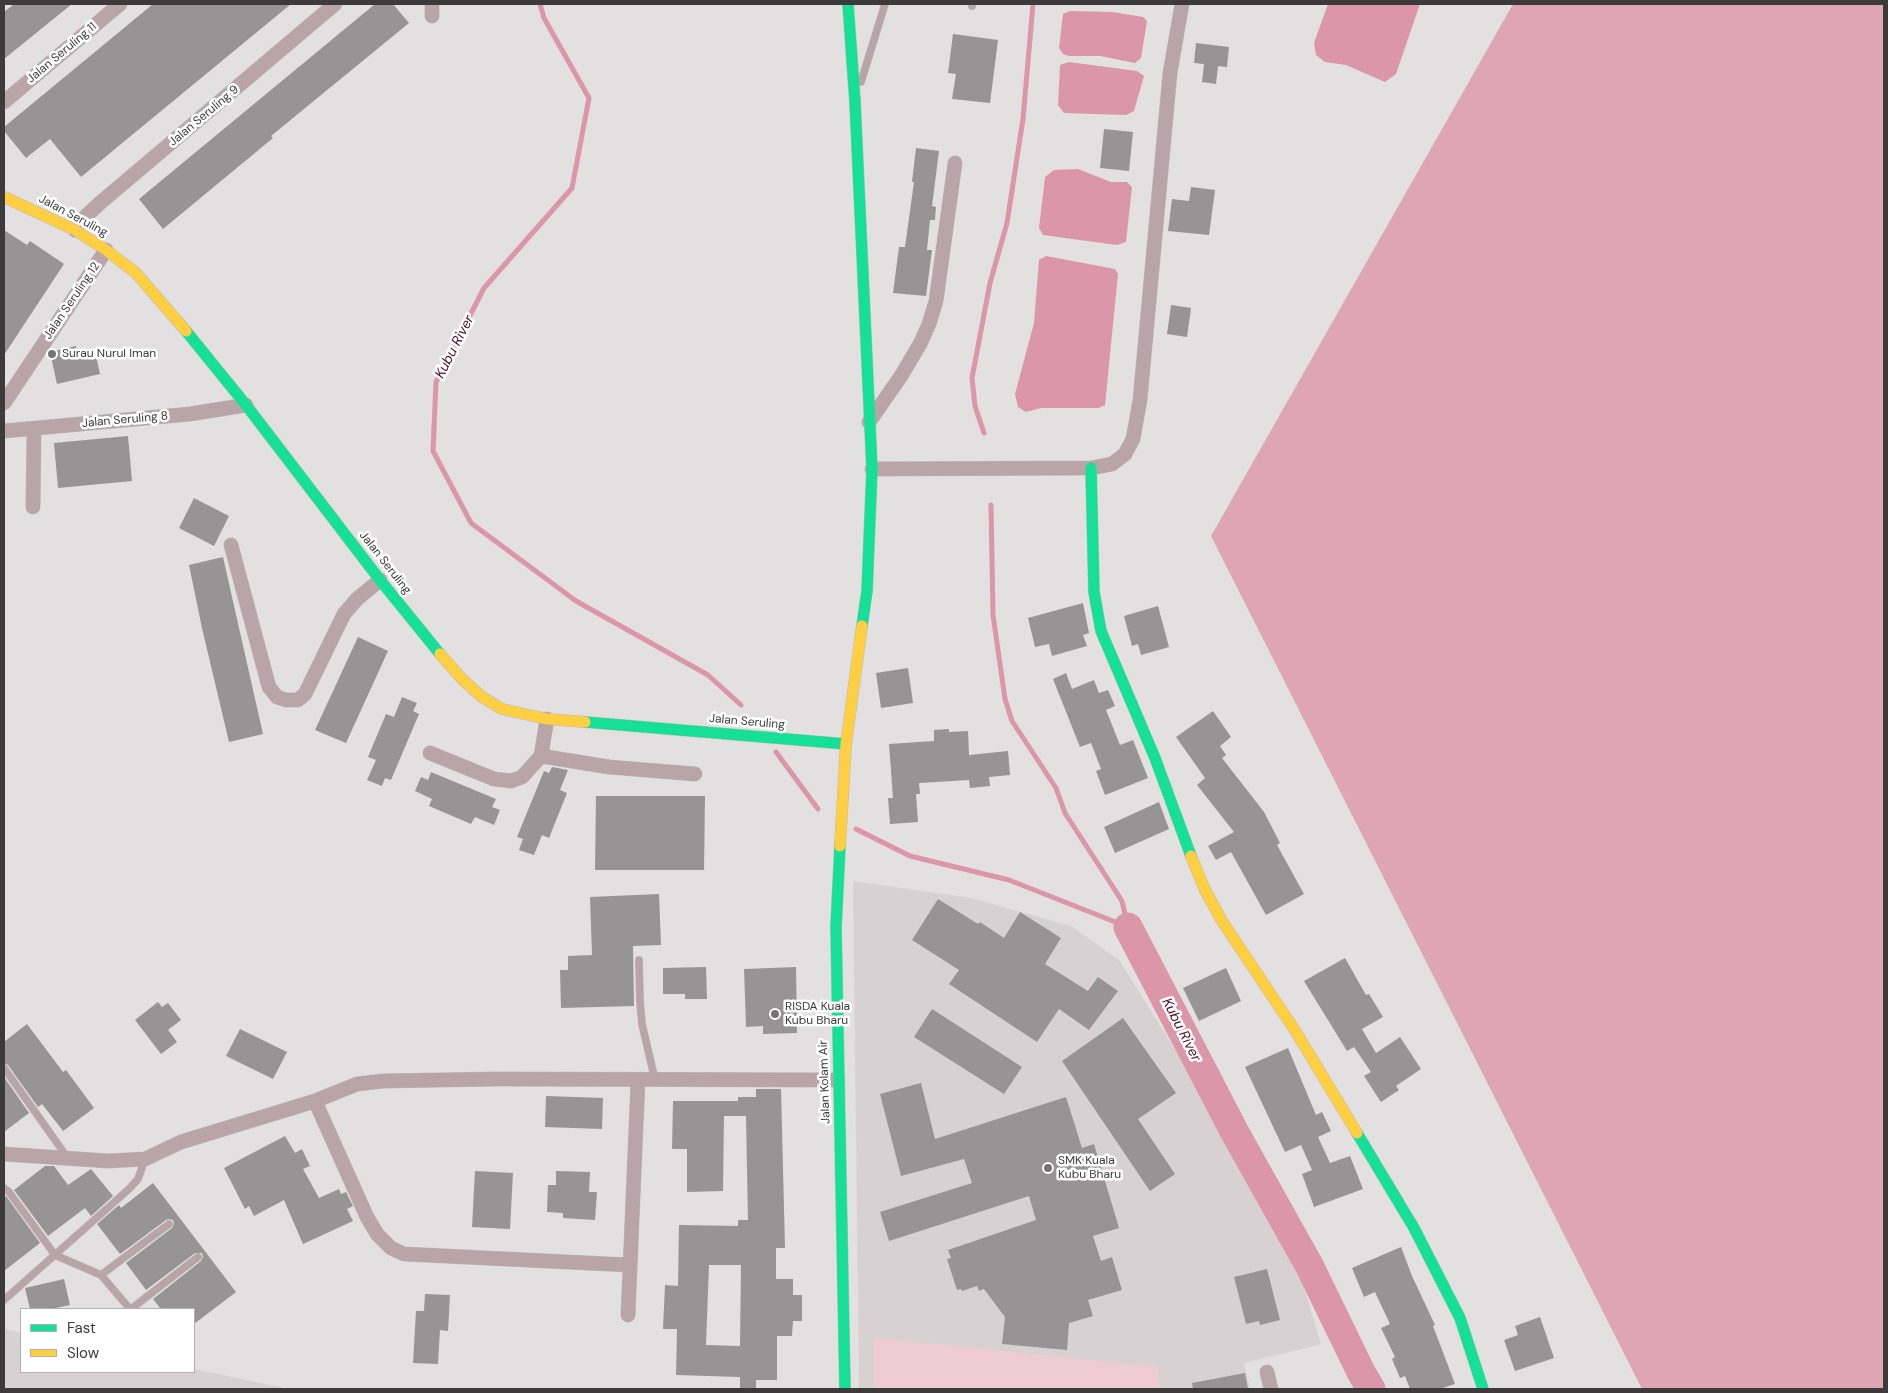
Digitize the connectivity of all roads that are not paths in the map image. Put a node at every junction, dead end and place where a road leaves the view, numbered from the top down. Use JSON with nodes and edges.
{"nodes":[{"id":1,"x":120,"y":4,"type":"edge"},
{"id":2,"x":335,"y":4,"type":"edge"},
{"id":3,"x":848,"y":4,"type":"edge"},
{"id":4,"x":886,"y":4,"type":"edge"},
{"id":5,"x":1182,"y":4,"type":"edge"},
{"id":6,"x":4,"y":102,"type":"edge"},
{"id":7,"x":855,"y":102,"type":"junction"},
{"id":8,"x":955,"y":163,"type":"dead end"},
{"id":9,"x":4,"y":197,"type":"edge"},
{"id":10,"x":75,"y":230,"type":"junction"},
{"id":11,"x":106,"y":250,"type":"junction"},
{"id":12,"x":4,"y":403,"type":"edge"},
{"id":13,"x":246,"y":405,"type":"junction"},
{"id":14,"x":869,"y":422,"type":"junction"},
{"id":15,"x":34,"y":429,"type":"junction"},
{"id":16,"x":4,"y":431,"type":"edge"},
{"id":17,"x":1091,"y":468,"type":"junction"},
{"id":18,"x":872,"y":469,"type":"junction"},
{"id":19,"x":33,"y":507,"type":"dead end"},
{"id":20,"x":231,"y":545,"type":"dead end"},
{"id":21,"x":380,"y":580,"type":"junction"},
{"id":22,"x":547,"y":720,"type":"junction"},
{"id":23,"x":846,"y":744,"type":"junction"},
{"id":24,"x":430,"y":753,"type":"dead end"},
{"id":25,"x":541,"y":756,"type":"junction"},
{"id":26,"x":695,"y":774,"type":"dead end"},
{"id":27,"x":639,"y":960,"type":"dead end"},
{"id":28,"x":4,"y":1068,"type":"edge"},
{"id":29,"x":638,"y":1080,"type":"junction"},
{"id":30,"x":655,"y":1080,"type":"junction"},
{"id":31,"x":838,"y":1080,"type":"junction"},
{"id":32,"x":315,"y":1101,"type":"junction"},
{"id":33,"x":4,"y":1154,"type":"edge"},
{"id":34,"x":68,"y":1158,"type":"junction"},
{"id":35,"x":145,"y":1159,"type":"junction"},
{"id":36,"x":4,"y":1188,"type":"edge"},
{"id":37,"x":169,"y":1224,"type":"dead end"},
{"id":38,"x":55,"y":1255,"type":"junction"},
{"id":39,"x":198,"y":1257,"type":"dead end"},
{"id":40,"x":630,"y":1265,"type":"junction"},
{"id":41,"x":101,"y":1275,"type":"junction"},
{"id":42,"x":4,"y":1300,"type":"edge"},
{"id":43,"x":130,"y":1308,"type":"edge"},
{"id":44,"x":132,"y":1308,"type":"edge"},
{"id":45,"x":628,"y":1315,"type":"dead end"},
{"id":46,"x":1267,"y":1372,"type":"dead end"},
{"id":47,"x":845,"y":1389,"type":"edge"},
{"id":48,"x":1271,"y":1389,"type":"edge"},
{"id":49,"x":1483,"y":1389,"type":"edge"}],
"edges":[{"from":1,"to":6,"type":"street","name":"Jalan Seruling 11"},
{"from":2,"to":10,"type":"street","name":"Jalan Seruling 9"},
{"from":3,"to":7,"type":"street","name":"Jalan Kolam Air"},
{"from":4,"to":7,"type":"lane"},
{"from":5,"to":17,"type":"street"},
{"from":7,"to":14,"type":"street","name":"Jalan Kolam Air"},
{"from":8,"to":14,"type":"street"},
{"from":9,"to":10,"type":"street","name":"Jalan Seruling"},
{"from":10,"to":11,"type":"street","name":"Jalan Seruling"},
{"from":11,"to":12,"type":"street","name":"Jalan Seruling 12"},
{"from":11,"to":13,"type":"street","name":"Jalan Seruling"},
{"from":13,"to":15,"type":"street","name":"Jalan Seruling 8"},
{"from":13,"to":21,"type":"street","name":"Jalan Seruling"},
{"from":14,"to":18,"type":"street","name":"Jalan Kolam Air"},
{"from":15,"to":16,"type":"street","name":"Jalan Seruling 8"},
{"from":15,"to":19,"type":"street"},
{"from":17,"to":18,"type":"street"},
{"from":17,"to":49,"type":"street"},
{"from":18,"to":23,"type":"street","name":"Jalan Kolam Air"},
{"from":20,"to":21,"type":"street"},
{"from":21,"to":22,"type":"street","name":"Jalan Seruling"},
{"from":22,"to":23,"type":"street","name":"Jalan Seruling"},
{"from":22,"to":25,"type":"street"},
{"from":23,"to":31,"type":"street","name":"Jalan Kolam Air"},
{"from":24,"to":25,"type":"street"},
{"from":25,"to":26,"type":"street"},
{"from":27,"to":30,"type":"lane"},
{"from":28,"to":34,"type":"lane"},
{"from":29,"to":30,"type":"street"},
{"from":29,"to":32,"type":"street"},
{"from":29,"to":40,"type":"street"},
{"from":30,"to":31,"type":"street"},
{"from":31,"to":47,"type":"street","name":"Jalan Kolam Air"},
{"from":32,"to":35,"type":"street"},
{"from":32,"to":40,"type":"street"},
{"from":33,"to":34,"type":"street"},
{"from":34,"to":35,"type":"street"},
{"from":35,"to":38,"type":"lane"},
{"from":36,"to":38,"type":"lane"},
{"from":37,"to":41,"type":"lane"},
{"from":38,"to":41,"type":"lane"},
{"from":38,"to":42,"type":"lane"},
{"from":39,"to":44,"type":"lane"},
{"from":40,"to":45,"type":"street"},
{"from":41,"to":43,"type":"lane"},
{"from":46,"to":48,"type":"street"}]}
